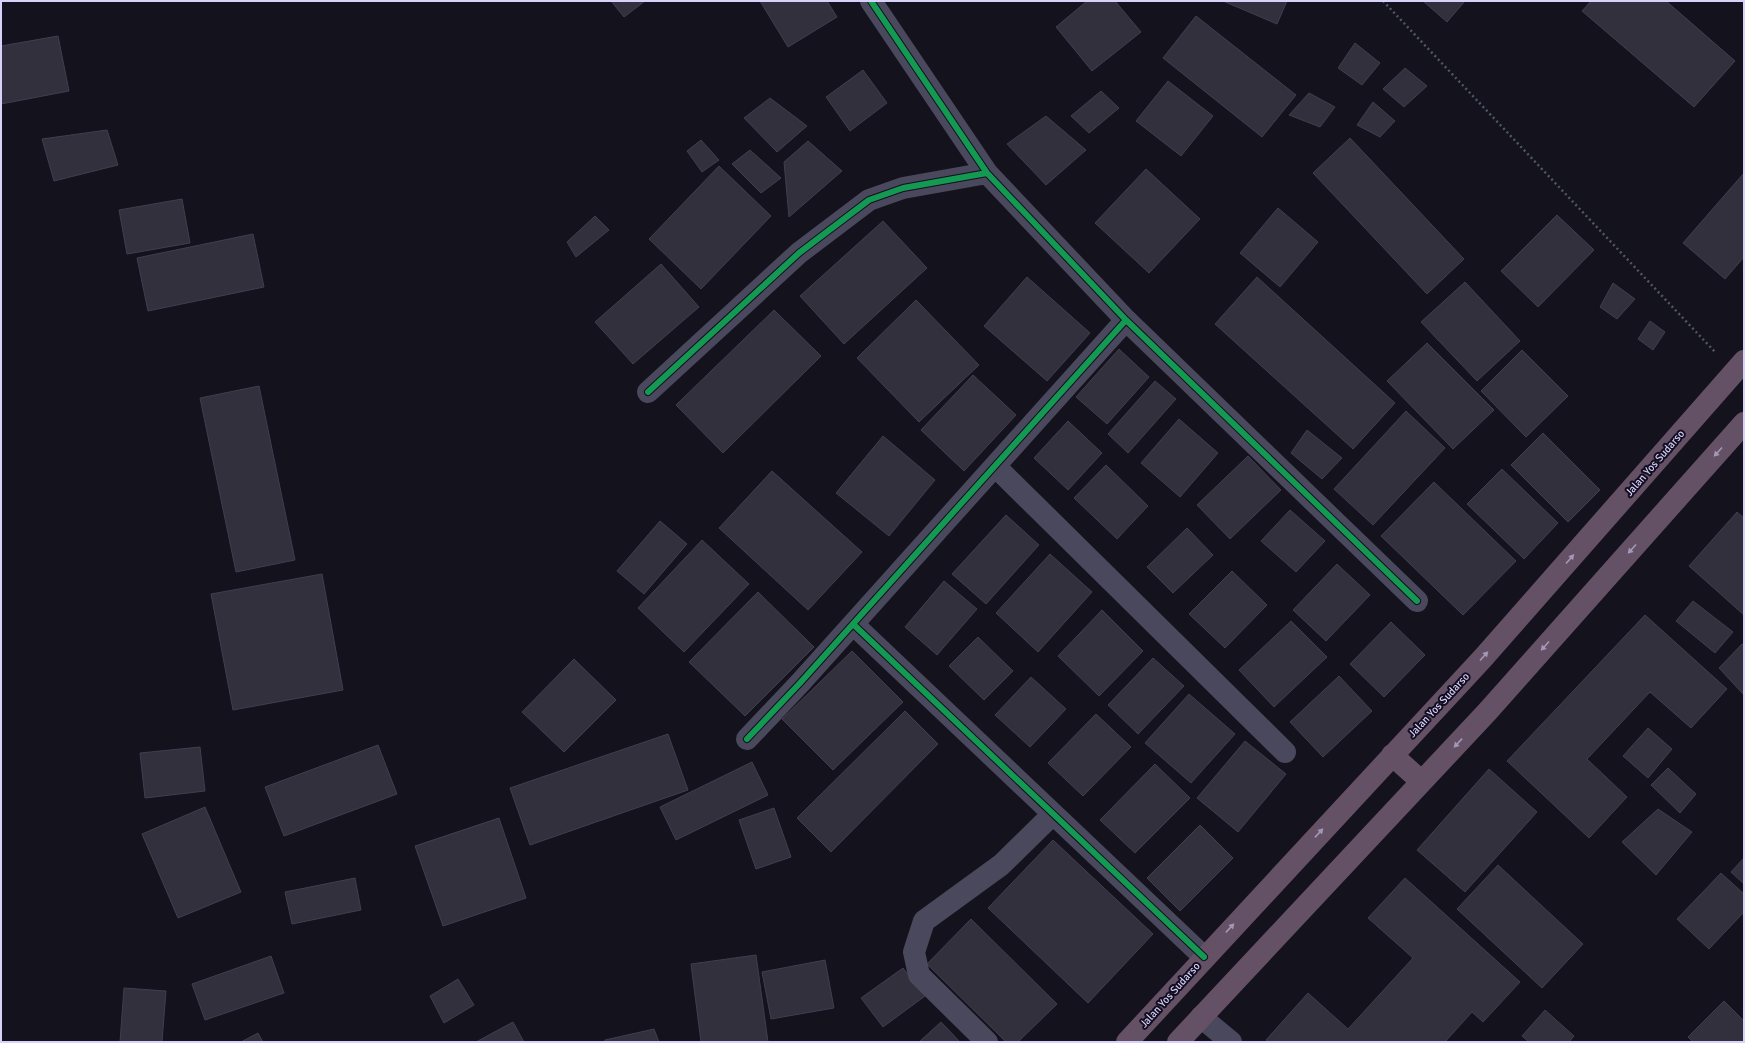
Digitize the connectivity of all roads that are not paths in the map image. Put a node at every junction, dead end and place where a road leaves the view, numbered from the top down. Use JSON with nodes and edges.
{"nodes":[{"id":1,"x":871,"y":1,"type":"edge"},
{"id":2,"x":987,"y":173,"type":"junction"},
{"id":3,"x":1126,"y":320,"type":"junction"},
{"id":4,"x":1739,"y":367,"type":"edge"},
{"id":5,"x":648,"y":392,"type":"dead end"},
{"id":6,"x":1744,"y":423,"type":"edge"},
{"id":7,"x":995,"y":466,"type":"junction"},
{"id":8,"x":1418,"y":601,"type":"dead end"},
{"id":9,"x":853,"y":624,"type":"junction"},
{"id":10,"x":747,"y":739,"type":"dead end"},
{"id":11,"x":1285,"y":752,"type":"dead end"},
{"id":12,"x":1392,"y":755,"type":"junction"},
{"id":13,"x":1422,"y":782,"type":"junction"},
{"id":14,"x":1054,"y":814,"type":"junction"},
{"id":15,"x":1204,"y":957,"type":"junction"},
{"id":16,"x":1201,"y":1017,"type":"junction"},
{"id":17,"x":987,"y":1042,"type":"edge"},
{"id":18,"x":1127,"y":1042,"type":"edge"},
{"id":19,"x":1178,"y":1042,"type":"edge"},
{"id":20,"x":1231,"y":1042,"type":"edge"}],
"edges":[{"from":1,"to":2,"type":"street"},
{"from":2,"to":3,"type":"street"},
{"from":2,"to":5,"type":"street"},
{"from":3,"to":7,"type":"street"},
{"from":3,"to":8,"type":"street"},
{"from":12,"to":4,"type":"highway","name":"Jalan Yos Sudarso","one_way":true},
{"from":6,"to":13,"type":"highway","one_way":true},
{"from":7,"to":9,"type":"street"},
{"from":7,"to":11,"type":"street"},
{"from":9,"to":10,"type":"street"},
{"from":9,"to":14,"type":"street"},
{"from":12,"to":13,"type":"highway"},
{"from":15,"to":12,"type":"highway","name":"Jalan Yos Sudarso","one_way":true},
{"from":13,"to":16,"type":"highway"},
{"from":14,"to":15,"type":"street"},
{"from":14,"to":17,"type":"street"},
{"from":15,"to":18,"type":"highway","name":"Jalan Yos Sudarso"},
{"from":16,"to":19,"type":"highway"},
{"from":16,"to":20,"type":"street"}]}
